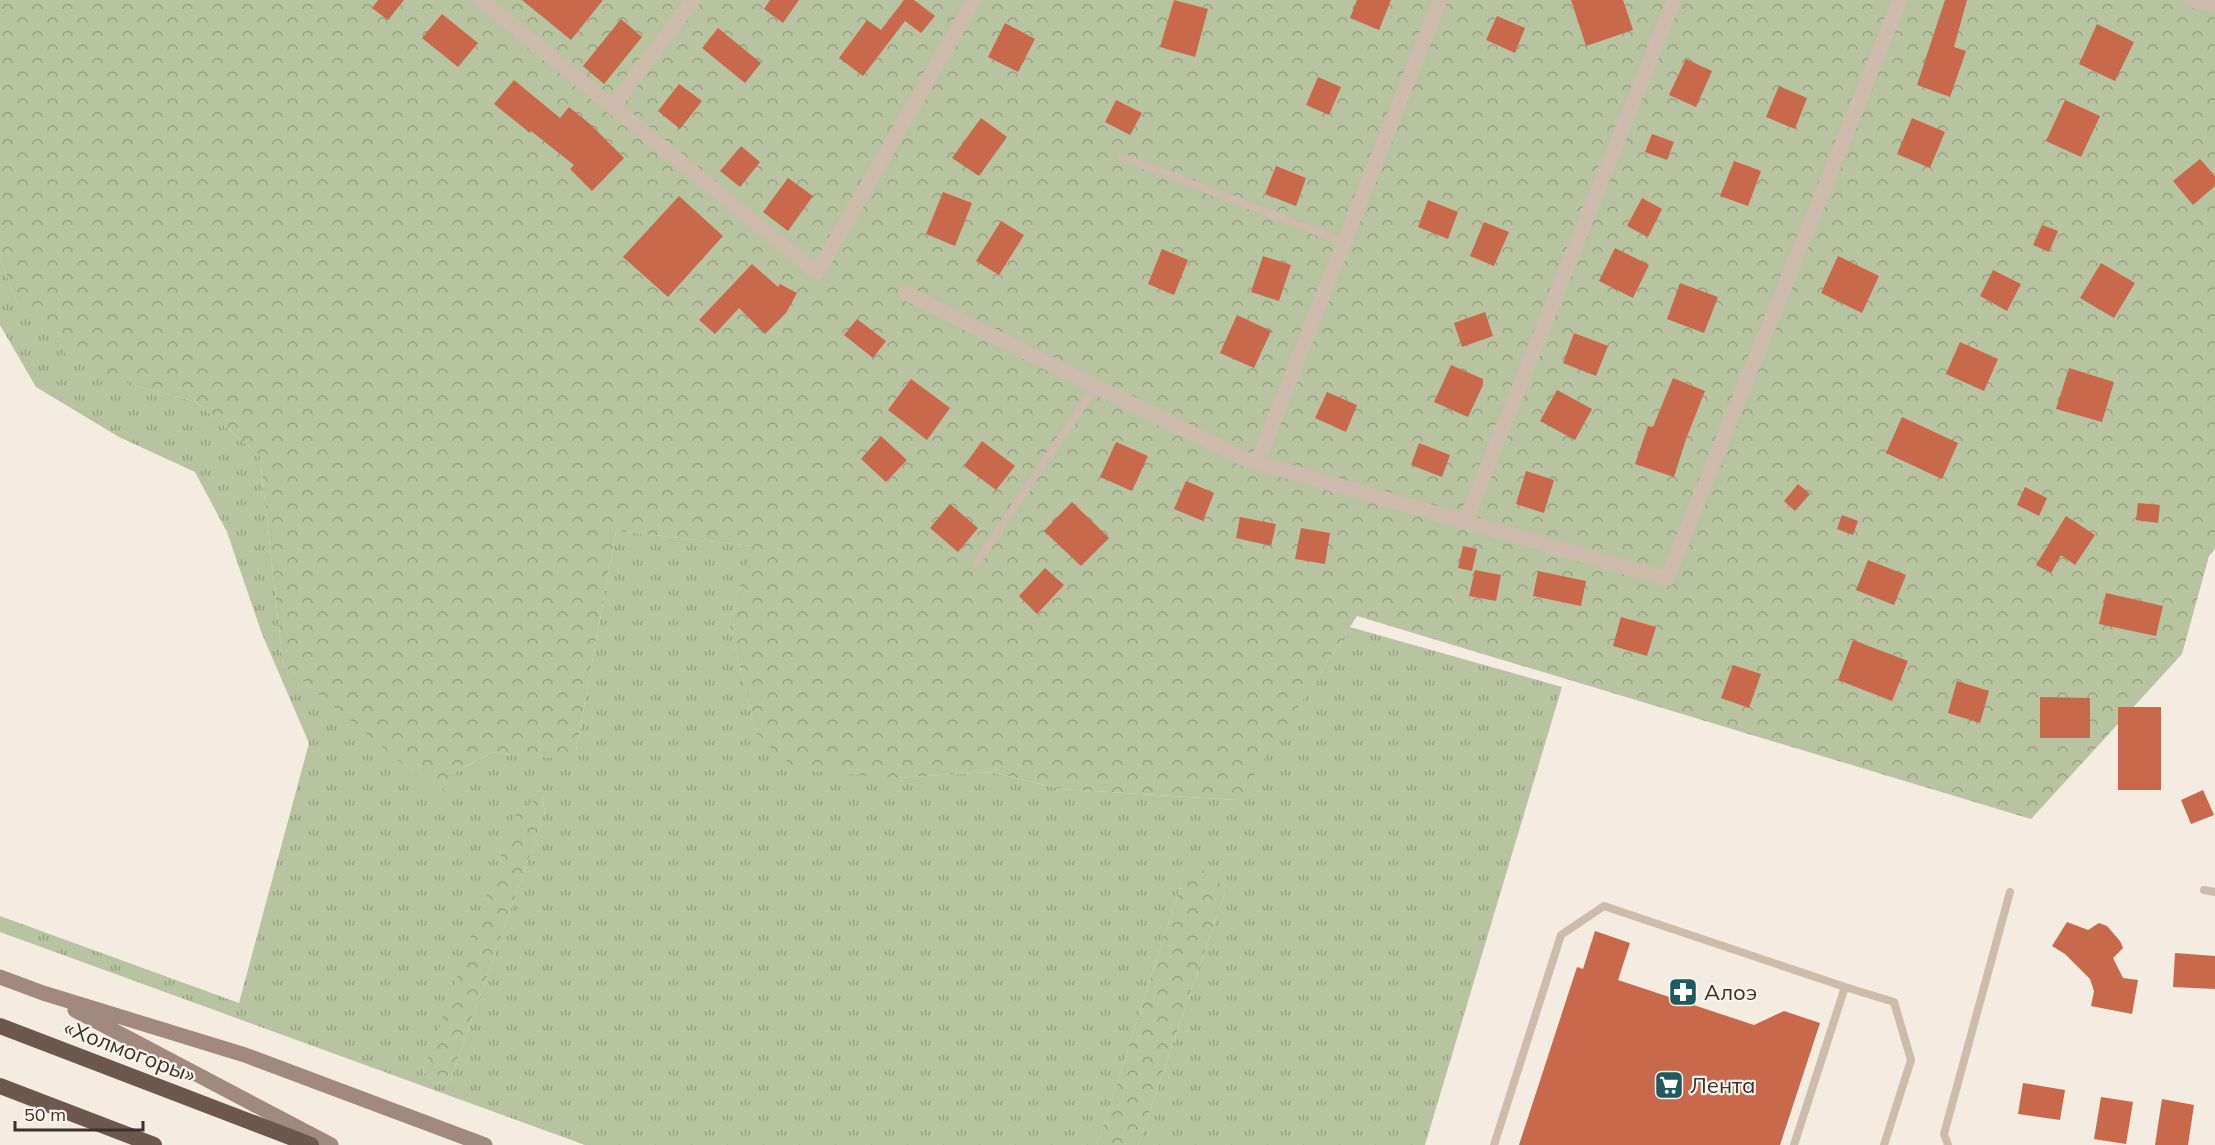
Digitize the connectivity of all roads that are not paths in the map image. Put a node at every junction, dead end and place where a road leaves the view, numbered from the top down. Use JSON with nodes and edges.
{"nodes":[{"id":1,"x":481,"y":0,"type":"edge"},
{"id":2,"x":693,"y":0,"type":"edge"},
{"id":3,"x":974,"y":0,"type":"edge"},
{"id":4,"x":1440,"y":0,"type":"edge"},
{"id":5,"x":1674,"y":0,"type":"edge"},
{"id":6,"x":1900,"y":0,"type":"edge"},
{"id":7,"x":2191,"y":0,"type":"edge"},
{"id":8,"x":2212,"y":5,"type":"edge"},
{"id":9,"x":612,"y":107,"type":"junction"},
{"id":10,"x":1122,"y":157,"type":"dead end"},
{"id":11,"x":1344,"y":242,"type":"junction"},
{"id":12,"x":906,"y":293,"type":"dead end"},
{"id":13,"x":1096,"y":386,"type":"junction"},
{"id":14,"x":1257,"y":463,"type":"junction"},
{"id":15,"x":1465,"y":522,"type":"junction"},
{"id":16,"x":976,"y":564,"type":"dead end"},
{"id":17,"x":2204,"y":890,"type":"dead end"},
{"id":18,"x":2010,"y":892,"type":"dead end"},
{"id":19,"x":2215,"y":892,"type":"edge"},
{"id":20,"x":0,"y":976,"type":"edge"},
{"id":21,"x":1845,"y":987,"type":"junction"},
{"id":22,"x":43,"y":993,"type":"junction"},
{"id":23,"x":0,"y":1026,"type":"edge"},
{"id":24,"x":0,"y":1086,"type":"edge"},
{"id":25,"x":154,"y":1145,"type":"edge"},
{"id":26,"x":311,"y":1145,"type":"edge"},
{"id":27,"x":331,"y":1145,"type":"edge"},
{"id":28,"x":485,"y":1145,"type":"edge"},
{"id":29,"x":1494,"y":1145,"type":"edge"},
{"id":30,"x":1794,"y":1145,"type":"edge"},
{"id":31,"x":1884,"y":1145,"type":"edge"},
{"id":32,"x":1948,"y":1145,"type":"edge"}],
"edges":[{"from":1,"to":9,"type":"street"},
{"from":2,"to":9,"type":"street"},
{"from":3,"to":9,"type":"street"},
{"from":4,"to":11,"type":"street"},
{"from":5,"to":15,"type":"street"},
{"from":6,"to":15,"type":"street"},
{"from":7,"to":8,"type":"street"},
{"from":10,"to":11,"type":"lane"},
{"from":11,"to":14,"type":"street"},
{"from":12,"to":13,"type":"street"},
{"from":13,"to":14,"type":"street"},
{"from":13,"to":16,"type":"lane"},
{"from":14,"to":15,"type":"street"},
{"from":17,"to":19,"type":"lane"},
{"from":18,"to":32,"type":"lane"},
{"from":20,"to":22,"type":"main road"},
{"from":21,"to":29,"type":"lane"},
{"from":21,"to":30,"type":"lane"},
{"from":21,"to":31,"type":"lane"},
{"from":22,"to":27,"type":"main road"},
{"from":22,"to":28,"type":"main road"},
{"from":23,"to":26,"type":"highway","name":"«Холмогоры»"},
{"from":24,"to":25,"type":"highway"}]}
